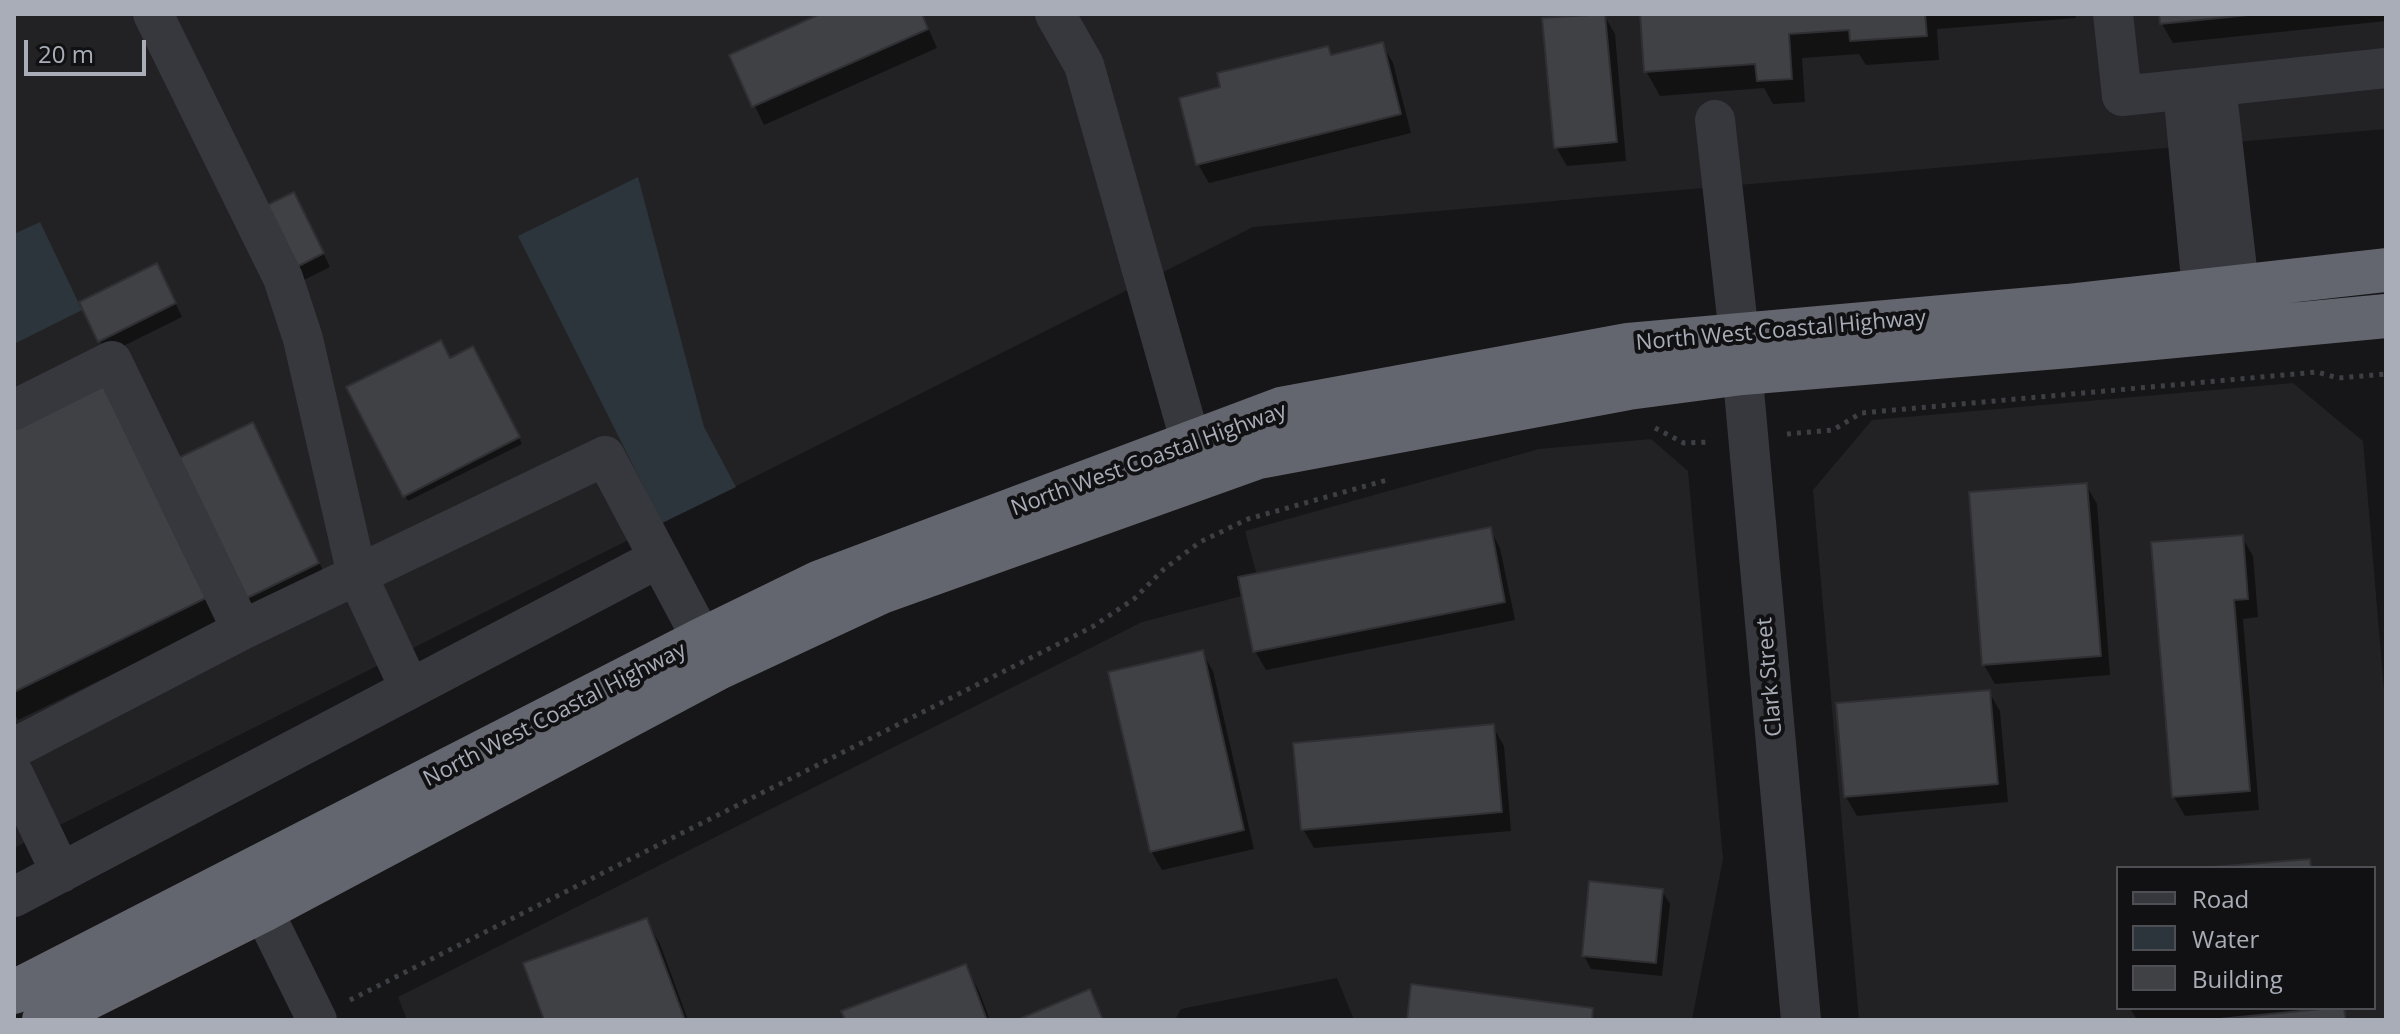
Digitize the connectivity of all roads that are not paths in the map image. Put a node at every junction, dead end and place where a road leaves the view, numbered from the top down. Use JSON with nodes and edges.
{"nodes":[{"id":1,"x":153,"y":14,"type":"edge"},
{"id":2,"x":1055,"y":14,"type":"edge"},
{"id":3,"x":2113,"y":14,"type":"edge"},
{"id":4,"x":2386,"y":68,"type":"edge"},
{"id":5,"x":2200,"y":88,"type":"junction"},
{"id":6,"x":1715,"y":120,"type":"dead end"},
{"id":7,"x":2386,"y":270,"type":"edge"},
{"id":8,"x":2220,"y":288,"type":"junction"},
{"id":9,"x":2386,"y":316,"type":"edge"},
{"id":10,"x":1741,"y":354,"type":"junction"},
{"id":11,"x":14,"y":410,"type":"edge"},
{"id":12,"x":1191,"y":443,"type":"junction"},
{"id":13,"x":659,"y":558,"type":"junction"},
{"id":14,"x":357,"y":575,"type":"junction"},
{"id":15,"x":242,"y":630,"type":"junction"},
{"id":16,"x":709,"y":654,"type":"junction"},
{"id":17,"x":410,"y":689,"type":"junction"},
{"id":18,"x":14,"y":748,"type":"edge"},
{"id":19,"x":14,"y":775,"type":"edge"},
{"id":20,"x":61,"y":873,"type":"junction"},
{"id":21,"x":254,"y":891,"type":"junction"},
{"id":22,"x":14,"y":897,"type":"edge"},
{"id":23,"x":14,"y":992,"type":"edge"},
{"id":24,"x":44,"y":1020,"type":"edge"},
{"id":25,"x":317,"y":1020,"type":"edge"},
{"id":26,"x":1801,"y":1020,"type":"edge"}],
"edges":[{"from":1,"to":14,"type":"street"},
{"from":2,"to":12,"type":"street"},
{"from":3,"to":5,"type":"street"},
{"from":4,"to":5,"type":"street"},
{"from":5,"to":8,"type":"street"},
{"from":6,"to":10,"type":"street","name":"Clark Street"},
{"from":7,"to":8,"type":"highway","name":"North West Coastal Highway"},
{"from":8,"to":10,"type":"highway","name":"North West Coastal Highway"},
{"from":9,"to":10,"type":"highway","name":"North West Coastal Highway"},
{"from":10,"to":12,"type":"highway","name":"North West Coastal Highway"},
{"from":10,"to":16,"type":"highway","name":"North West Coastal Highway"},
{"from":10,"to":26,"type":"street","name":"Clark Street"},
{"from":11,"to":15,"type":"street"},
{"from":12,"to":16,"type":"highway","name":"North West Coastal Highway"},
{"from":13,"to":14,"type":"street"},
{"from":13,"to":16,"type":"street"},
{"from":13,"to":17,"type":"street"},
{"from":14,"to":15,"type":"street"},
{"from":14,"to":17,"type":"street"},
{"from":15,"to":18,"type":"street"},
{"from":16,"to":21,"type":"highway","name":"North West Coastal Highway"},
{"from":17,"to":20,"type":"street"},
{"from":19,"to":20,"type":"street"},
{"from":20,"to":22,"type":"street"},
{"from":21,"to":23,"type":"highway","name":"North West Coastal Highway"},
{"from":21,"to":24,"type":"highway","name":"North West Coastal Highway"},
{"from":21,"to":25,"type":"street"}]}
